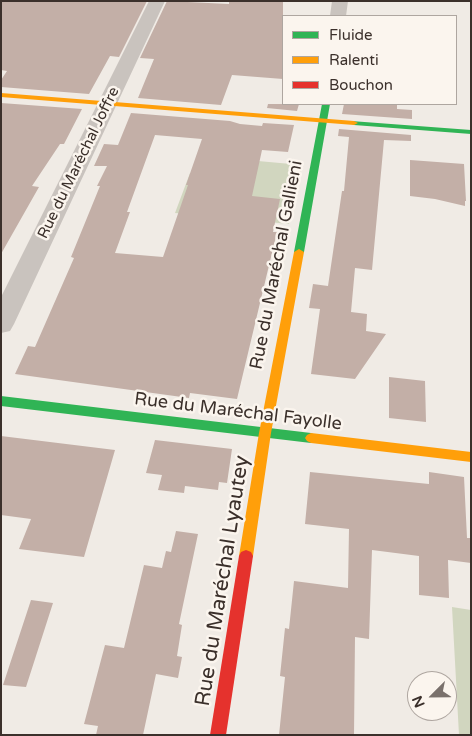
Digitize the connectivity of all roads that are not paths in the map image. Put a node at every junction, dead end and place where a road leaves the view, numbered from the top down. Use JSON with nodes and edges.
{"nodes":[{"id":1,"x":157,"y":1,"type":"edge"},
{"id":2,"x":340,"y":1,"type":"edge"},
{"id":3,"x":338,"y":15,"type":"edge"},
{"id":4,"x":1,"y":95,"type":"edge"},
{"id":5,"x":108,"y":103,"type":"junction"},
{"id":6,"x":326,"y":105,"type":"edge"},
{"id":7,"x":324,"y":120,"type":"junction"},
{"id":8,"x":471,"y":132,"type":"edge"},
{"id":9,"x":1,"y":324,"type":"edge"},
{"id":10,"x":1,"y":401,"type":"edge"},
{"id":11,"x":265,"y":433,"type":"junction"},
{"id":12,"x":471,"y":457,"type":"edge"},
{"id":13,"x":218,"y":735,"type":"edge"}],
"edges":[{"from":1,"to":5,"type":"street","name":"Rue du Maréchal Joffre"},
{"from":2,"to":3,"type":"street"},
{"from":4,"to":5,"type":"street"},
{"from":5,"to":7,"type":"street"},
{"from":5,"to":9,"type":"street","name":"Rue du Maréchal Joffre"},
{"from":6,"to":7,"type":"street","name":"Rue du Maréchal Gallieni"},
{"from":7,"to":8,"type":"street"},
{"from":7,"to":11,"type":"street","name":"Rue du Maréchal Gallieni"},
{"from":10,"to":11,"type":"street","name":"Rue du Maréchal Fayolle"},
{"from":11,"to":12,"type":"street","name":"Rue du Maréchal Fayolle"},
{"from":11,"to":13,"type":"street","name":"Rue du Maréchal Lyautey"}]}
